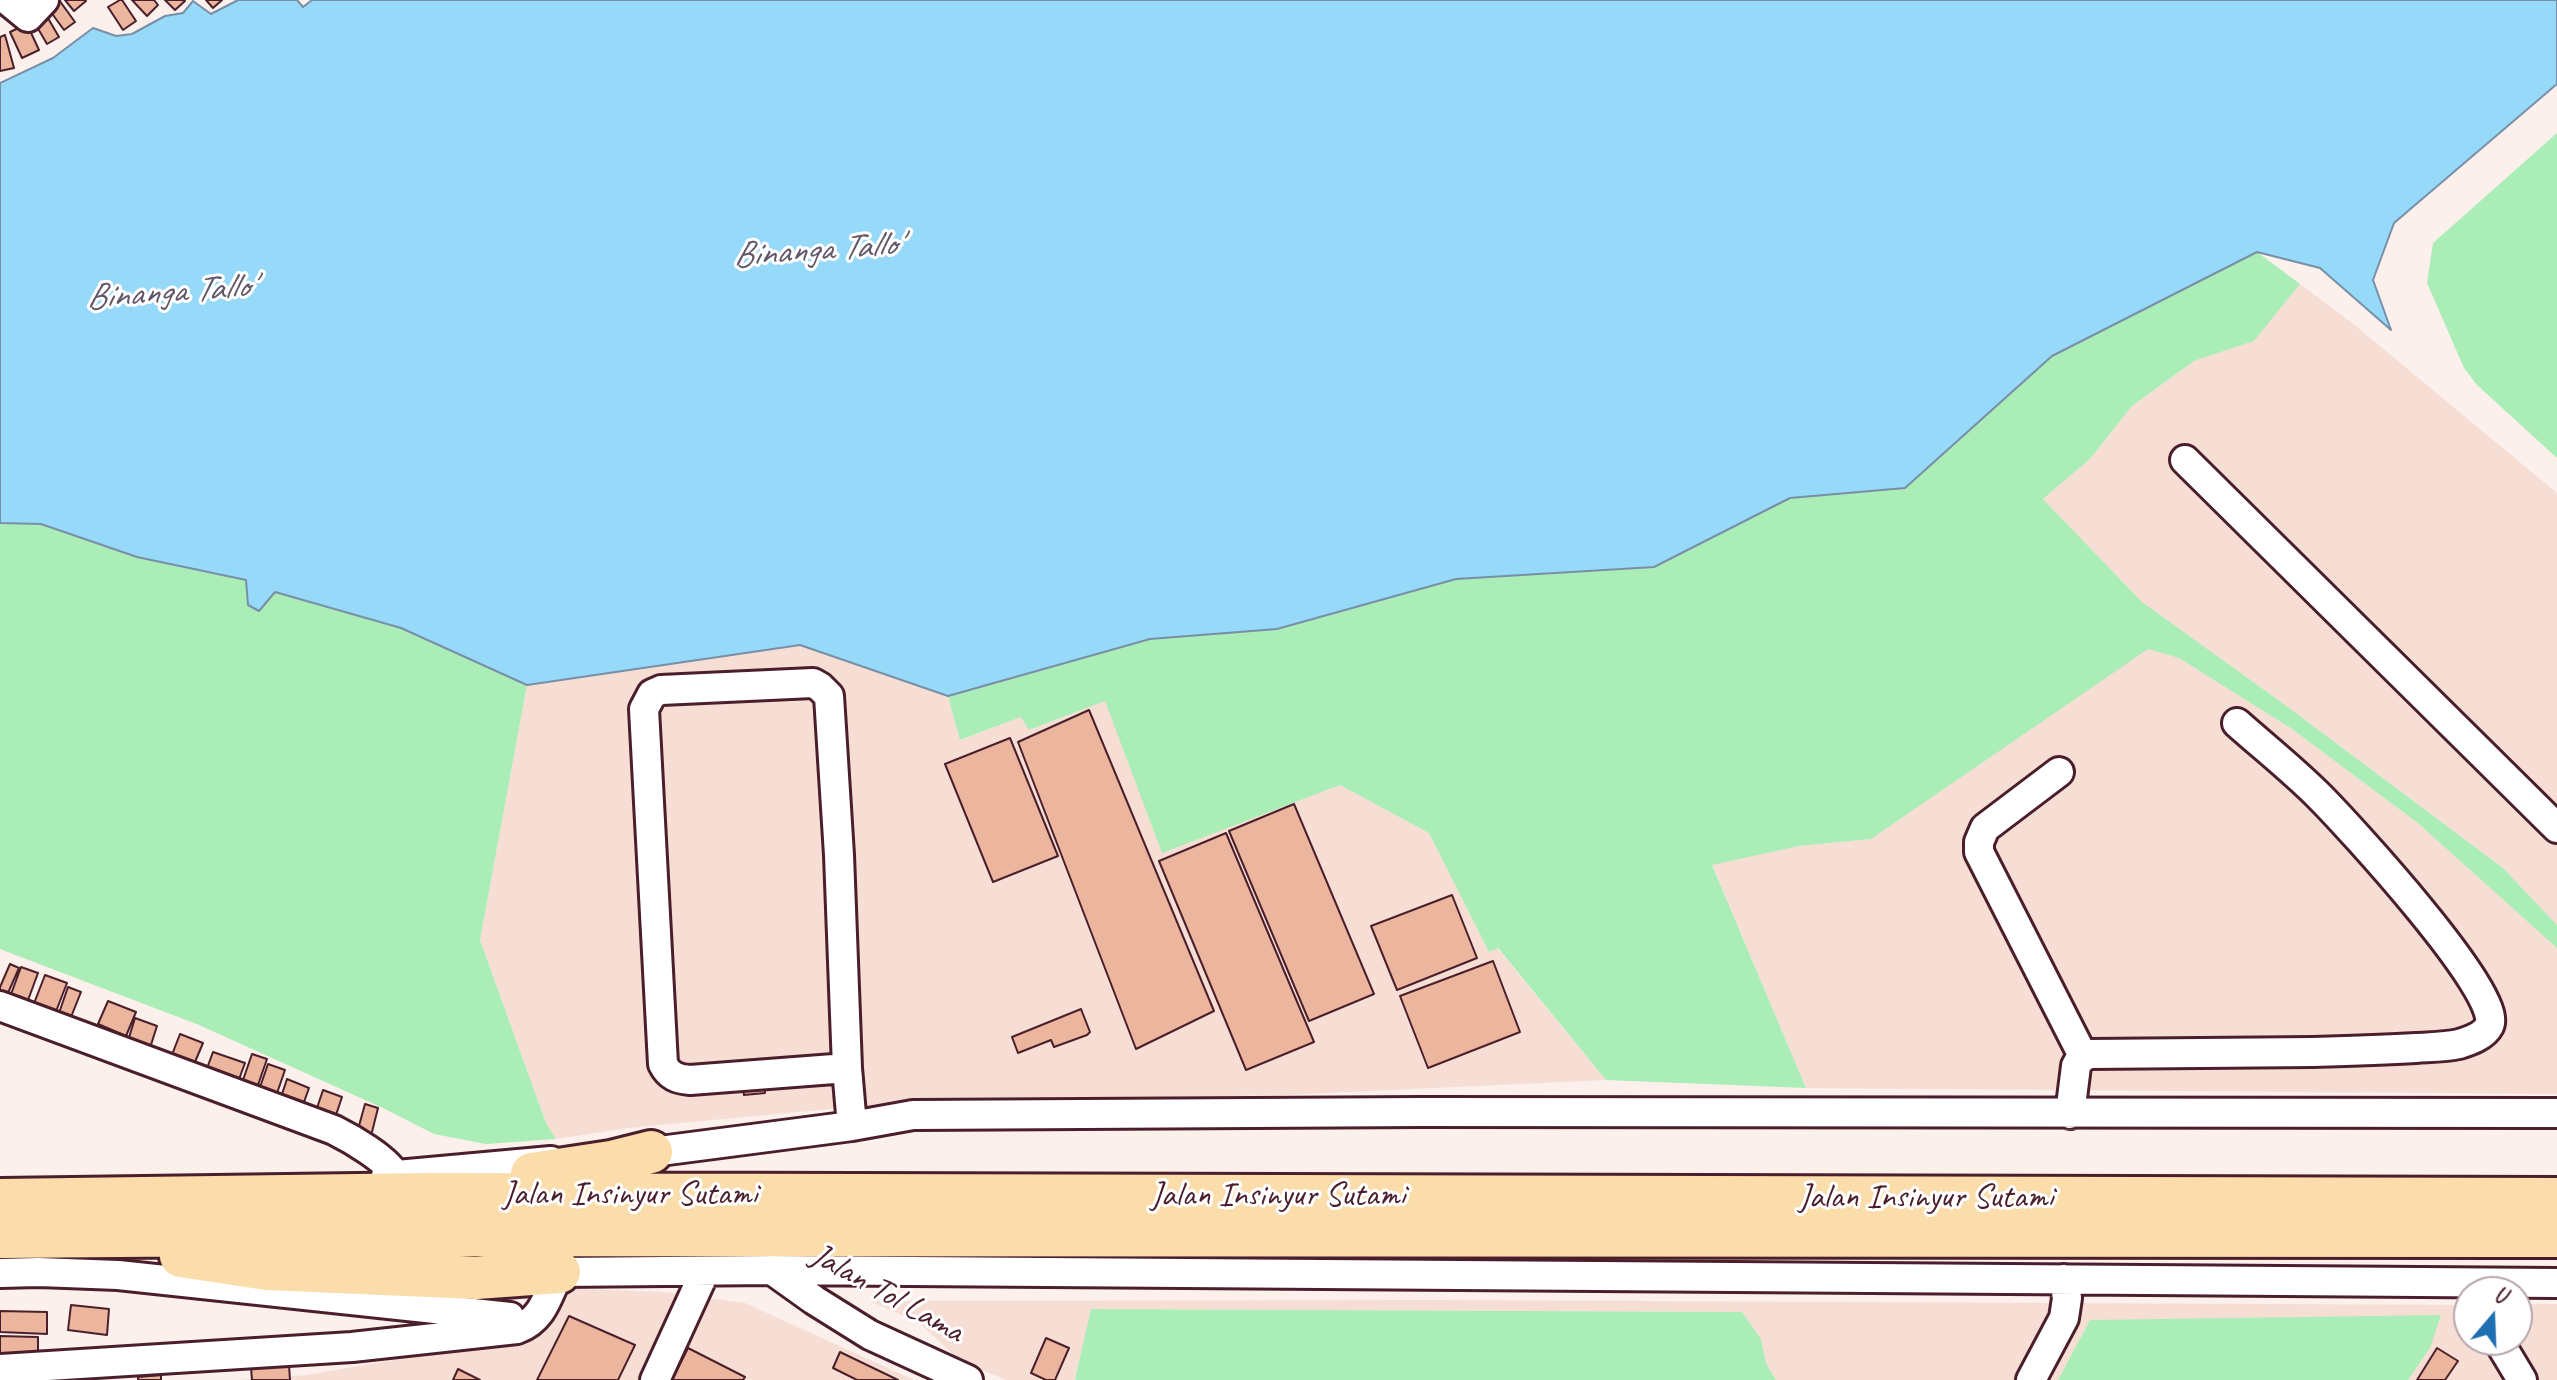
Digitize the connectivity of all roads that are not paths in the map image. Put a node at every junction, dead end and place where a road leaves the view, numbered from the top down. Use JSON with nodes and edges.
{"nodes":[{"id":1,"x":26,"y":6,"type":"edge"},
{"id":2,"x":0,"y":25,"type":"edge"},
{"id":3,"x":2185,"y":460,"type":"dead end"},
{"id":4,"x":2237,"y":723,"type":"dead end"},
{"id":5,"x":2059,"y":772,"type":"dead end"},
{"id":6,"x":2557,"y":828,"type":"edge"},
{"id":7,"x":0,"y":1006,"type":"edge"},
{"id":8,"x":2083,"y":1056,"type":"junction"},
{"id":9,"x":847,"y":1068,"type":"junction"},
{"id":10,"x":2557,"y":1113,"type":"edge"},
{"id":11,"x":2070,"y":1114,"type":"junction"},
{"id":12,"x":852,"y":1126,"type":"junction"},
{"id":13,"x":651,"y":1152,"type":"joint"},
{"id":14,"x":0,"y":1181,"type":"edge"},
{"id":15,"x":407,"y":1188,"type":"junction"},
{"id":16,"x":2557,"y":1199,"type":"edge"},
{"id":17,"x":0,"y":1200,"type":"edge"},
{"id":18,"x":2557,"y":1236,"type":"edge"},
{"id":19,"x":0,"y":1237,"type":"edge"},
{"id":20,"x":49,"y":1237,"type":"junction"},
{"id":21,"x":772,"y":1270,"type":"junction"},
{"id":22,"x":705,"y":1271,"type":"junction"},
{"id":23,"x":559,"y":1272,"type":"junction"},
{"id":24,"x":0,"y":1273,"type":"edge"},
{"id":25,"x":2064,"y":1279,"type":"junction"},
{"id":26,"x":2557,"y":1283,"type":"edge"},
{"id":27,"x":2533,"y":1285,"type":"edge"},
{"id":28,"x":2453,"y":1286,"type":"edge"},
{"id":29,"x":539,"y":1315,"type":"junction"},
{"id":30,"x":2508,"y":1356,"type":"edge"},
{"id":31,"x":0,"y":1369,"type":"edge"},
{"id":32,"x":176,"y":1369,"type":"edge"},
{"id":33,"x":923,"y":1370,"type":"edge"},
{"id":34,"x":655,"y":1380,"type":"edge"},
{"id":35,"x":968,"y":1380,"type":"edge"},
{"id":36,"x":2031,"y":1380,"type":"edge"},
{"id":37,"x":2522,"y":1380,"type":"edge"}],
"edges":[{"from":1,"to":2,"type":"street"},
{"from":3,"to":6,"type":"street"},
{"from":4,"to":8,"type":"street"},
{"from":5,"to":8,"type":"street"},
{"from":7,"to":15,"type":"street"},
{"from":8,"to":11,"type":"street"},
{"from":9,"to":9,"type":"street"},
{"from":9,"to":12,"type":"street"},
{"from":10,"to":11,"type":"street"},
{"from":11,"to":12,"type":"street"},
{"from":12,"to":13,"type":"street"},
{"from":13,"to":15,"type":"highway"},
{"from":14,"to":15,"type":"street"},
{"from":15,"to":16,"type":"highway","name":"Jalan Insinyur Sutami"},
{"from":15,"to":17,"type":"highway","name":"Jalan Insinyur Sutami"},
{"from":18,"to":20,"type":"highway","name":"Jalan Insinyur Sutami"},
{"from":19,"to":20,"type":"highway","name":"Jalan Insinyur Sutami"},
{"from":20,"to":23,"type":"highway"},
{"from":21,"to":22,"type":"street"},
{"from":21,"to":25,"type":"street"},
{"from":21,"to":33,"type":"street","name":"Jalan Tol Lama"},
{"from":22,"to":23,"type":"street"},
{"from":22,"to":34,"type":"street"},
{"from":23,"to":29,"type":"street"},
{"from":24,"to":29,"type":"street"},
{"from":25,"to":28,"type":"street"},
{"from":25,"to":36,"type":"street"},
{"from":26,"to":27,"type":"street"},
{"from":29,"to":32,"type":"street"},
{"from":30,"to":37,"type":"street"},
{"from":31,"to":32,"type":"street"},
{"from":33,"to":35,"type":"street","name":"Jalan Tol Lama"}]}
